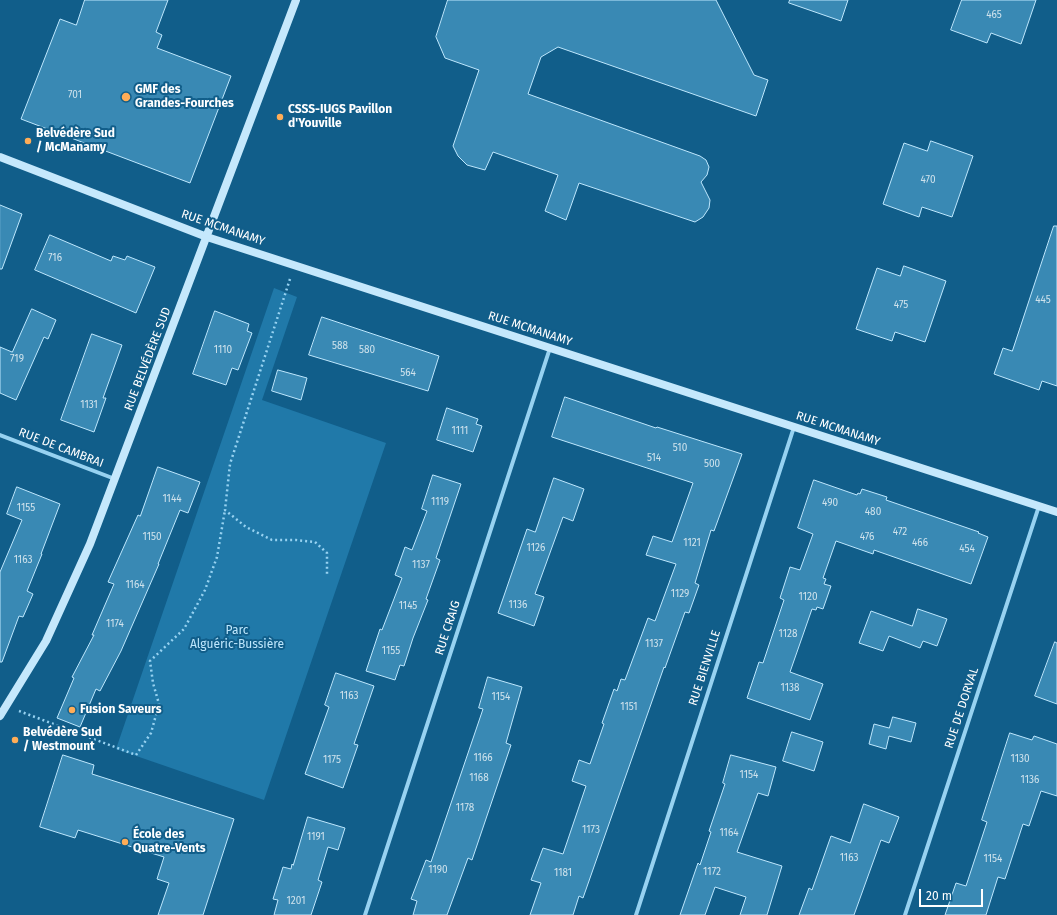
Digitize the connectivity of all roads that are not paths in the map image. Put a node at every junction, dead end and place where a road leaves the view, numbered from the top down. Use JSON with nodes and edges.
{"nodes":[{"id":1,"x":296,"y":0,"type":"edge"},
{"id":2,"x":0,"y":157,"type":"edge"},
{"id":3,"x":207,"y":237,"type":"junction"},
{"id":4,"x":550,"y":348,"type":"junction"},
{"id":5,"x":794,"y":427,"type":"junction"},
{"id":6,"x":0,"y":435,"type":"edge"},
{"id":7,"x":115,"y":479,"type":"junction"},
{"id":8,"x":1039,"y":506,"type":"junction"},
{"id":9,"x":1057,"y":512,"type":"edge"},
{"id":10,"x":3,"y":705,"type":"edge"},
{"id":11,"x":0,"y":716,"type":"edge"},
{"id":12,"x":364,"y":915,"type":"edge"},
{"id":13,"x":636,"y":915,"type":"edge"},
{"id":14,"x":905,"y":915,"type":"edge"}],
"edges":[{"from":1,"to":3,"type":"street","name":"RUE BELVÉDÈRE SUD"},
{"from":2,"to":3,"type":"street","name":"RUE MCMANAMY"},
{"from":3,"to":4,"type":"street","name":"RUE MCMANAMY"},
{"from":3,"to":7,"type":"street","name":"RUE BELVÉDÈRE SUD"},
{"from":4,"to":5,"type":"street","name":"RUE MCMANAMY"},
{"from":4,"to":12,"type":"street","name":"RUE CRAIG"},
{"from":5,"to":8,"type":"street","name":"RUE MCMANAMY"},
{"from":5,"to":13,"type":"street","name":"RUE BIENVILLE"},
{"from":6,"to":7,"type":"street","name":"RUE DE CAMBRAI"},
{"from":7,"to":10,"type":"street","name":"RUE BELVÉDÈRE SUD"},
{"from":8,"to":9,"type":"street","name":"RUE MCMANAMY"},
{"from":8,"to":14,"type":"street","name":"RUE DE DORVAL"},
{"from":10,"to":11,"type":"street","name":"RUE BELVÉDÈRE SUD"}]}
